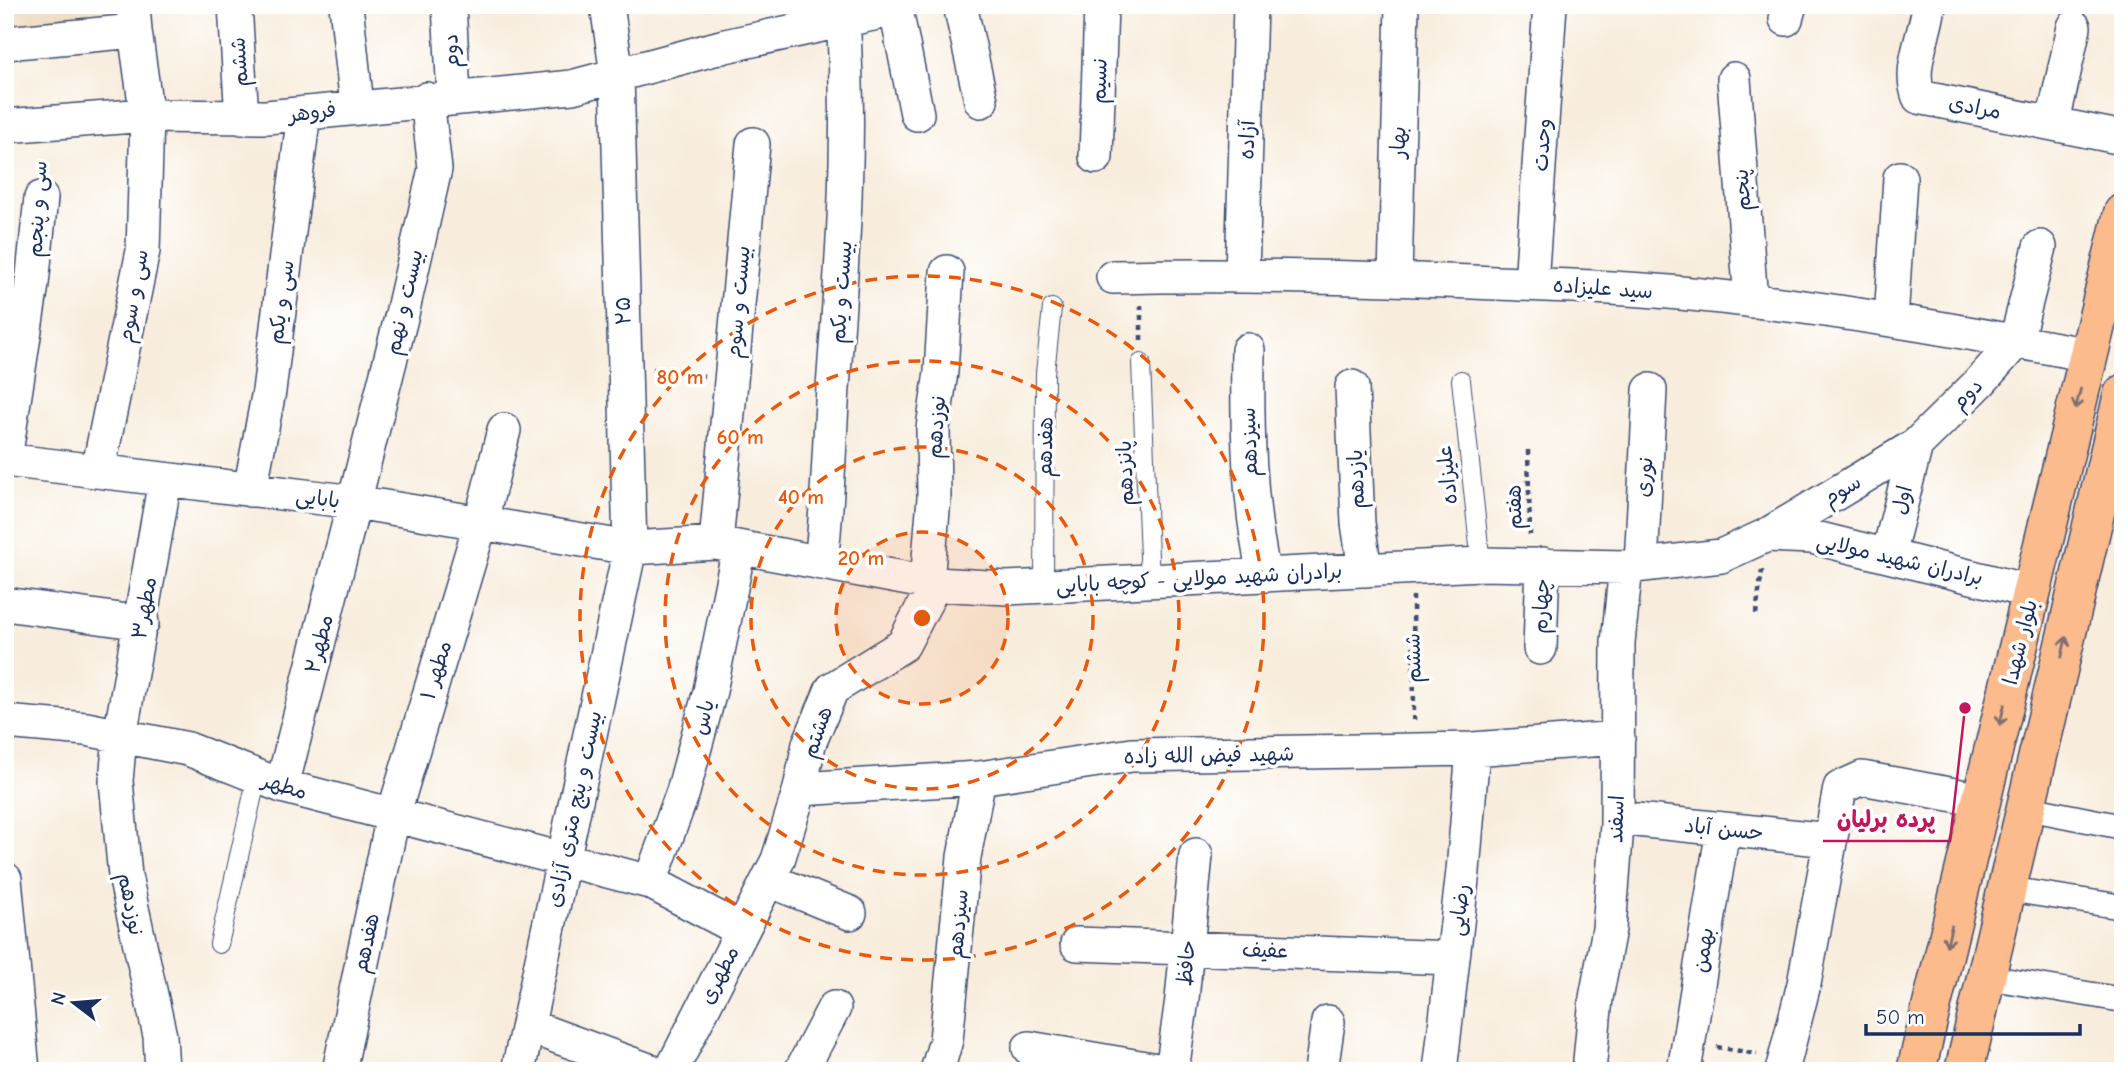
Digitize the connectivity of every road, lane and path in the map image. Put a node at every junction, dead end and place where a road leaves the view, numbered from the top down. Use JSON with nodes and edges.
{"nodes":[{"id":1,"x":235,"y":5,"type":"edge"},
{"id":2,"x":346,"y":5,"type":"edge"},
{"id":3,"x":449,"y":5,"type":"edge"},
{"id":4,"x":607,"y":5,"type":"edge"},
{"id":5,"x":960,"y":5,"type":"edge"},
{"id":6,"x":1101,"y":5,"type":"edge"},
{"id":7,"x":1250,"y":5,"type":"edge"},
{"id":8,"x":1402,"y":5,"type":"edge"},
{"id":9,"x":1550,"y":5,"type":"edge"},
{"id":10,"x":1929,"y":5,"type":"edge"},
{"id":11,"x":895,"y":7,"type":"edge"},
{"id":12,"x":134,"y":18,"type":"edge"},
{"id":13,"x":843,"y":20,"type":"junction"},
{"id":14,"x":2074,"y":27,"type":"dead end"},
{"id":15,"x":5,"y":43,"type":"edge"},
{"id":16,"x":617,"y":75,"type":"junction"},
{"id":17,"x":1734,"y":79,"type":"dead end"},
{"id":18,"x":441,"y":98,"type":"junction"},
{"id":19,"x":981,"y":101,"type":"dead end"},
{"id":20,"x":356,"y":106,"type":"junction"},
{"id":21,"x":304,"y":113,"type":"junction"},
{"id":22,"x":917,"y":114,"type":"dead end"},
{"id":23,"x":148,"y":117,"type":"junction"},
{"id":24,"x":242,"y":118,"type":"junction"},
{"id":25,"x":2053,"y":122,"type":"junction"},
{"id":26,"x":5,"y":126,"type":"edge"},
{"id":27,"x":2123,"y":138,"type":"edge"},
{"id":28,"x":753,"y":144,"type":"dead end"},
{"id":29,"x":1096,"y":157,"type":"dead end"},
{"id":30,"x":1900,"y":178,"type":"dead end"},
{"id":31,"x":41,"y":198,"type":"dead end"},
{"id":32,"x":2123,"y":213,"type":"edge"},
{"id":33,"x":2040,"y":247,"type":"dead end"},
{"id":34,"x":947,"y":272,"type":"dead end"},
{"id":35,"x":1242,"y":275,"type":"junction"},
{"id":36,"x":1127,"y":276,"type":"joint"},
{"id":37,"x":1395,"y":279,"type":"junction"},
{"id":38,"x":1531,"y":284,"type":"junction"},
{"id":39,"x":1751,"y":301,"type":"junction"},
{"id":40,"x":1052,"y":309,"type":"dead end"},
{"id":41,"x":1891,"y":320,"type":"junction"},
{"id":42,"x":2016,"y":341,"type":"junction"},
{"id":43,"x":1248,"y":350,"type":"dead end"},
{"id":44,"x":2089,"y":355,"type":"junction"},
{"id":45,"x":1142,"y":363,"type":"joint"},
{"id":46,"x":625,"y":365,"type":"junction"},
{"id":47,"x":731,"y":380,"type":"junction"},
{"id":48,"x":1461,"y":380,"type":"dead end"},
{"id":49,"x":1352,"y":387,"type":"dead end"},
{"id":50,"x":1650,"y":390,"type":"dead end"},
{"id":51,"x":2123,"y":394,"type":"edge"},
{"id":52,"x":504,"y":430,"type":"dead end"},
{"id":53,"x":1916,"y":445,"type":"junction"},
{"id":54,"x":1528,"y":450,"type":"dead end"},
{"id":55,"x":5,"y":460,"type":"edge"},
{"id":56,"x":98,"y":471,"type":"junction"},
{"id":57,"x":165,"y":480,"type":"junction"},
{"id":58,"x":250,"y":490,"type":"junction"},
{"id":59,"x":355,"y":502,"type":"junction"},
{"id":60,"x":480,"y":525,"type":"junction"},
{"id":61,"x":1767,"y":535,"type":"junction"},
{"id":62,"x":727,"y":545,"type":"junction"},
{"id":63,"x":629,"y":548,"type":"junction"},
{"id":64,"x":1888,"y":555,"type":"junction"},
{"id":65,"x":821,"y":563,"type":"junction"},
{"id":66,"x":1481,"y":564,"type":"junction"},
{"id":67,"x":1537,"y":564,"type":"junction"},
{"id":68,"x":1634,"y":566,"type":"junction"},
{"id":69,"x":1412,"y":567,"type":"junction"},
{"id":70,"x":1365,"y":570,"type":"junction"},
{"id":71,"x":1264,"y":575,"type":"junction"},
{"id":72,"x":1150,"y":581,"type":"junction"},
{"id":73,"x":931,"y":584,"type":"junction"},
{"id":74,"x":1044,"y":586,"type":"junction"},
{"id":75,"x":2032,"y":592,"type":"junction"},
{"id":76,"x":5,"y":604,"type":"edge"},
{"id":77,"x":142,"y":623,"type":"junction"},
{"id":78,"x":1540,"y":649,"type":"dead end"},
{"id":79,"x":5,"y":722,"type":"edge"},
{"id":80,"x":120,"y":736,"type":"junction"},
{"id":81,"x":1618,"y":738,"type":"junction"},
{"id":82,"x":1473,"y":748,"type":"junction"},
{"id":83,"x":1414,"y":749,"type":"junction"},
{"id":84,"x":979,"y":778,"type":"junction"},
{"id":85,"x":269,"y":782,"type":"junction"},
{"id":86,"x":800,"y":789,"type":"junction"},
{"id":87,"x":1982,"y":800,"type":"junction"},
{"id":88,"x":2027,"y":808,"type":"junction"},
{"id":89,"x":393,"y":816,"type":"junction"},
{"id":90,"x":1617,"y":818,"type":"junction"},
{"id":91,"x":2123,"y":827,"type":"edge"},
{"id":92,"x":1723,"y":829,"type":"junction"},
{"id":93,"x":1830,"y":840,"type":"junction"},
{"id":94,"x":1196,"y":855,"type":"dead end"},
{"id":95,"x":564,"y":858,"type":"junction"},
{"id":96,"x":5,"y":879,"type":"edge"},
{"id":97,"x":769,"y":880,"type":"junction"},
{"id":98,"x":650,"y":882,"type":"junction"},
{"id":99,"x":2007,"y":889,"type":"junction"},
{"id":100,"x":2123,"y":907,"type":"edge"},
{"id":101,"x":850,"y":913,"type":"dead end"},
{"id":102,"x":741,"y":930,"type":"junction"},
{"id":103,"x":219,"y":944,"type":"dead end"},
{"id":104,"x":1077,"y":944,"type":"dead end"},
{"id":105,"x":8,"y":946,"type":"edge"},
{"id":106,"x":1187,"y":947,"type":"junction"},
{"id":107,"x":1453,"y":958,"type":"junction"},
{"id":108,"x":1986,"y":977,"type":"junction"},
{"id":109,"x":2123,"y":1000,"type":"edge"},
{"id":110,"x":835,"y":1008,"type":"dead end"},
{"id":111,"x":1328,"y":1022,"type":"dead end"},
{"id":112,"x":528,"y":1026,"type":"junction"},
{"id":113,"x":1030,"y":1048,"type":"dead end"},
{"id":114,"x":1687,"y":1056,"type":"edge"},
{"id":115,"x":1783,"y":1065,"type":"edge"},
{"id":116,"x":23,"y":1071,"type":"edge"},
{"id":117,"x":162,"y":1071,"type":"edge"},
{"id":118,"x":339,"y":1071,"type":"edge"},
{"id":119,"x":519,"y":1071,"type":"edge"},
{"id":120,"x":651,"y":1071,"type":"edge"},
{"id":121,"x":671,"y":1071,"type":"edge"},
{"id":122,"x":802,"y":1071,"type":"edge"},
{"id":123,"x":937,"y":1071,"type":"edge"},
{"id":124,"x":1163,"y":1071,"type":"edge"},
{"id":125,"x":1172,"y":1071,"type":"edge"},
{"id":126,"x":1321,"y":1071,"type":"edge"},
{"id":127,"x":1440,"y":1071,"type":"edge"},
{"id":128,"x":1589,"y":1071,"type":"edge"},
{"id":129,"x":1916,"y":1071,"type":"edge"},
{"id":130,"x":1964,"y":1071,"type":"edge"}],
"edges":[{"from":1,"to":24,"type":"street","name":"ششم"},
{"from":2,"to":20,"type":"street"},
{"from":3,"to":18,"type":"street","name":"دوم"},
{"from":4,"to":16,"type":"street"},
{"from":5,"to":19,"type":"street"},
{"from":6,"to":29,"type":"street","name":"نسیم"},
{"from":7,"to":35,"type":"street","name":"آزاده"},
{"from":8,"to":37,"type":"street","name":"بهار"},
{"from":9,"to":38,"type":"street","name":"وحدت"},
{"from":10,"to":25,"type":"street","name":"مرادی"},
{"from":11,"to":13,"type":"street","name":"فروهر"},
{"from":11,"to":22,"type":"street"},
{"from":12,"to":15,"type":"street"},
{"from":12,"to":23,"type":"street","name":"سی و سوم"},
{"from":13,"to":16,"type":"street","name":"فروهر"},
{"from":13,"to":65,"type":"street","name":"بیست و یکم"},
{"from":14,"to":25,"type":"street"},
{"from":16,"to":18,"type":"street","name":"فروهر"},
{"from":16,"to":46,"type":"street","name":"۲۵"},
{"from":17,"to":39,"type":"street","name":"پنجم"},
{"from":18,"to":20,"type":"street","name":"فروهر"},
{"from":18,"to":59,"type":"street","name":"بیست و نهم"},
{"from":20,"to":21,"type":"street","name":"فروهر"},
{"from":21,"to":24,"type":"street","name":"فروهر"},
{"from":21,"to":58,"type":"street","name":"سی و یکم"},
{"from":23,"to":24,"type":"street","name":"فروهر"},
{"from":23,"to":26,"type":"street","name":"فروهر"},
{"from":23,"to":56,"type":"street","name":"سی و سوم"},
{"from":25,"to":27,"type":"street","name":"مرادی"},
{"from":28,"to":47,"type":"street","name":"بیست و سوم"},
{"from":30,"to":41,"type":"street"},
{"from":31,"to":55,"type":"street","name":"سی و پنجم"},
{"from":32,"to":44,"type":"main road","name":"بلوار شهدا"},
{"from":33,"to":42,"type":"street"},
{"from":34,"to":73,"type":"street","name":"نوزدهم"},
{"from":35,"to":36,"type":"street","name":"سید علیزاده"},
{"from":35,"to":37,"type":"street","name":"سید علیزاده"},
{"from":36,"to":45,"type":"path"},
{"from":37,"to":38,"type":"street","name":"سید علیزاده"},
{"from":38,"to":39,"type":"street","name":"سید علیزاده"},
{"from":39,"to":41,"type":"street","name":"سید علیزاده"},
{"from":40,"to":74,"type":"lane","name":"هفدهم"},
{"from":41,"to":42,"type":"street","name":"سید علیزاده"},
{"from":42,"to":44,"type":"street","name":"سید علیزاده"},
{"from":42,"to":53,"type":"street","name":"دوم"},
{"from":43,"to":71,"type":"street","name":"سیزدهم"},
{"from":44,"to":75,"type":"main road","name":"بلوار شهدا","one_way":true},
{"from":45,"to":72,"type":"lane","name":"پانزدهم"},
{"from":46,"to":47,"type":"path"},
{"from":46,"to":63,"type":"street","name":"۲۵"},
{"from":47,"to":62,"type":"street","name":"بیست و سوم"},
{"from":48,"to":66,"type":"lane","name":"علیزاده"},
{"from":49,"to":70,"type":"street","name":"یازدهم"},
{"from":50,"to":68,"type":"street","name":"نوری"},
{"from":88,"to":51,"type":"main road","name":"بلوار شهدا","one_way":true},
{"from":52,"to":60,"type":"street","name":"مطهر ۱"},
{"from":53,"to":61,"type":"street","name":"سوم"},
{"from":53,"to":64,"type":"street","name":"اول"},
{"from":54,"to":67,"type":"path","name":"هفتم"},
{"from":55,"to":56,"type":"street","name":"بابایی"},
{"from":56,"to":57,"type":"street","name":"بابایی"},
{"from":57,"to":58,"type":"street","name":"بابایی"},
{"from":57,"to":77,"type":"street","name":"مطهر۳"},
{"from":58,"to":59,"type":"street","name":"بابایی"},
{"from":59,"to":60,"type":"street","name":"بابایی"},
{"from":59,"to":85,"type":"street","name":"مطهر۲"},
{"from":60,"to":63,"type":"street","name":"بابایی"},
{"from":60,"to":89,"type":"street","name":"مطهر ۱"},
{"from":61,"to":64,"type":"street","name":"برادران شهید مولایی"},
{"from":61,"to":68,"type":"street","name":"برادران شهید مولایی - کوچه بابایی"},
{"from":62,"to":63,"type":"street","name":"برادران شهید مولایی - کوچه بابایی"},
{"from":62,"to":65,"type":"street","name":"برادران شهید مولایی - کوچه بابایی"},
{"from":62,"to":98,"type":"street","name":"یاس"},
{"from":63,"to":95,"type":"street","name":"بیست و پنج متری آزادی"},
{"from":64,"to":75,"type":"street","name":"برادران شهید مولایی"},
{"from":65,"to":73,"type":"street","name":"برادران شهید مولایی - کوچه بابایی"},
{"from":66,"to":67,"type":"street","name":"برادران شهید مولایی - کوچه بابایی"},
{"from":66,"to":69,"type":"street","name":"برادران شهید مولایی - کوچه بابایی"},
{"from":67,"to":68,"type":"street","name":"برادران شهید مولایی - کوچه بابایی"},
{"from":67,"to":78,"type":"street","name":"چهارم"},
{"from":68,"to":81,"type":"street","name":"اسفند"},
{"from":69,"to":70,"type":"street","name":"برادران شهید مولایی - کوچه بابایی"},
{"from":69,"to":83,"type":"path","name":"ششم"},
{"from":70,"to":71,"type":"street","name":"برادران شهید مولایی - کوچه بابایی"},
{"from":71,"to":72,"type":"street","name":"برادران شهید مولایی - کوچه بابایی"},
{"from":72,"to":74,"type":"street","name":"برادران شهید مولایی - کوچه بابایی"},
{"from":73,"to":74,"type":"street","name":"برادران شهید مولایی - کوچه بابایی"},
{"from":73,"to":86,"type":"street","name":"هشتم"},
{"from":75,"to":87,"type":"main road","name":"بلوار شهدا","one_way":true},
{"from":76,"to":77,"type":"street"},
{"from":77,"to":80,"type":"street","name":"مطهر۳"},
{"from":79,"to":80,"type":"street","name":"مطهر"},
{"from":80,"to":85,"type":"street","name":"مطهر"},
{"from":80,"to":117,"type":"street","name":"نوزدهم"},
{"from":81,"to":82,"type":"street","name":"شهید فیض الله زاده"},
{"from":81,"to":90,"type":"street","name":"اسفند"},
{"from":82,"to":83,"type":"street","name":"شهید فیض الله زاده"},
{"from":82,"to":107,"type":"street","name":"رضایی"},
{"from":83,"to":84,"type":"street","name":"شهید فیض الله زاده"},
{"from":84,"to":86,"type":"street","name":"شهید فیض الله زاده"},
{"from":84,"to":123,"type":"street","name":"سیزدهم"},
{"from":85,"to":89,"type":"street","name":"مطهر"},
{"from":85,"to":103,"type":"lane"},
{"from":86,"to":97,"type":"street","name":"هشتم"},
{"from":87,"to":93,"type":"street"},
{"from":87,"to":129,"type":"main road","name":"بلوار شهدا","one_way":true},
{"from":88,"to":91,"type":"street"},
{"from":88,"to":99,"type":"main road","name":"بلوار شهدا"},
{"from":89,"to":95,"type":"street","name":"مطهر"},
{"from":89,"to":118,"type":"street","name":"هفدهم"},
{"from":90,"to":92,"type":"street","name":"حسن آباد"},
{"from":90,"to":128,"type":"street","name":"اسفند"},
{"from":92,"to":93,"type":"street","name":"حسن آباد"},
{"from":92,"to":114,"type":"street","name":"بهمن"},
{"from":93,"to":115,"type":"street"},
{"from":94,"to":106,"type":"street","name":"حافظ"},
{"from":95,"to":98,"type":"street","name":"مطهر"},
{"from":95,"to":112,"type":"street","name":"بیست و پنج متری آزادی"},
{"from":96,"to":105,"type":"street"},
{"from":97,"to":101,"type":"street"},
{"from":97,"to":102,"type":"street","name":"مطهری"},
{"from":98,"to":102,"type":"street","name":"مطهر"},
{"from":99,"to":100,"type":"street"},
{"from":99,"to":108,"type":"main road","name":"بلوار شهدا"},
{"from":102,"to":121,"type":"street","name":"مطهری"},
{"from":104,"to":106,"type":"street","name":"عفیف"},
{"from":105,"to":116,"type":"street"},
{"from":106,"to":107,"type":"street","name":"عفیف"},
{"from":106,"to":125,"type":"street","name":"حافظ"},
{"from":107,"to":127,"type":"street","name":"رضایی"},
{"from":108,"to":109,"type":"street"},
{"from":108,"to":130,"type":"main road","name":"بلوار شهدا"},
{"from":110,"to":122,"type":"street"},
{"from":111,"to":126,"type":"street"},
{"from":112,"to":119,"type":"street","name":"بیست و پنج متری آزادی"},
{"from":112,"to":120,"type":"street"},
{"from":113,"to":124,"type":"street"},
{"from":114,"to":115,"type":"path"}]}
